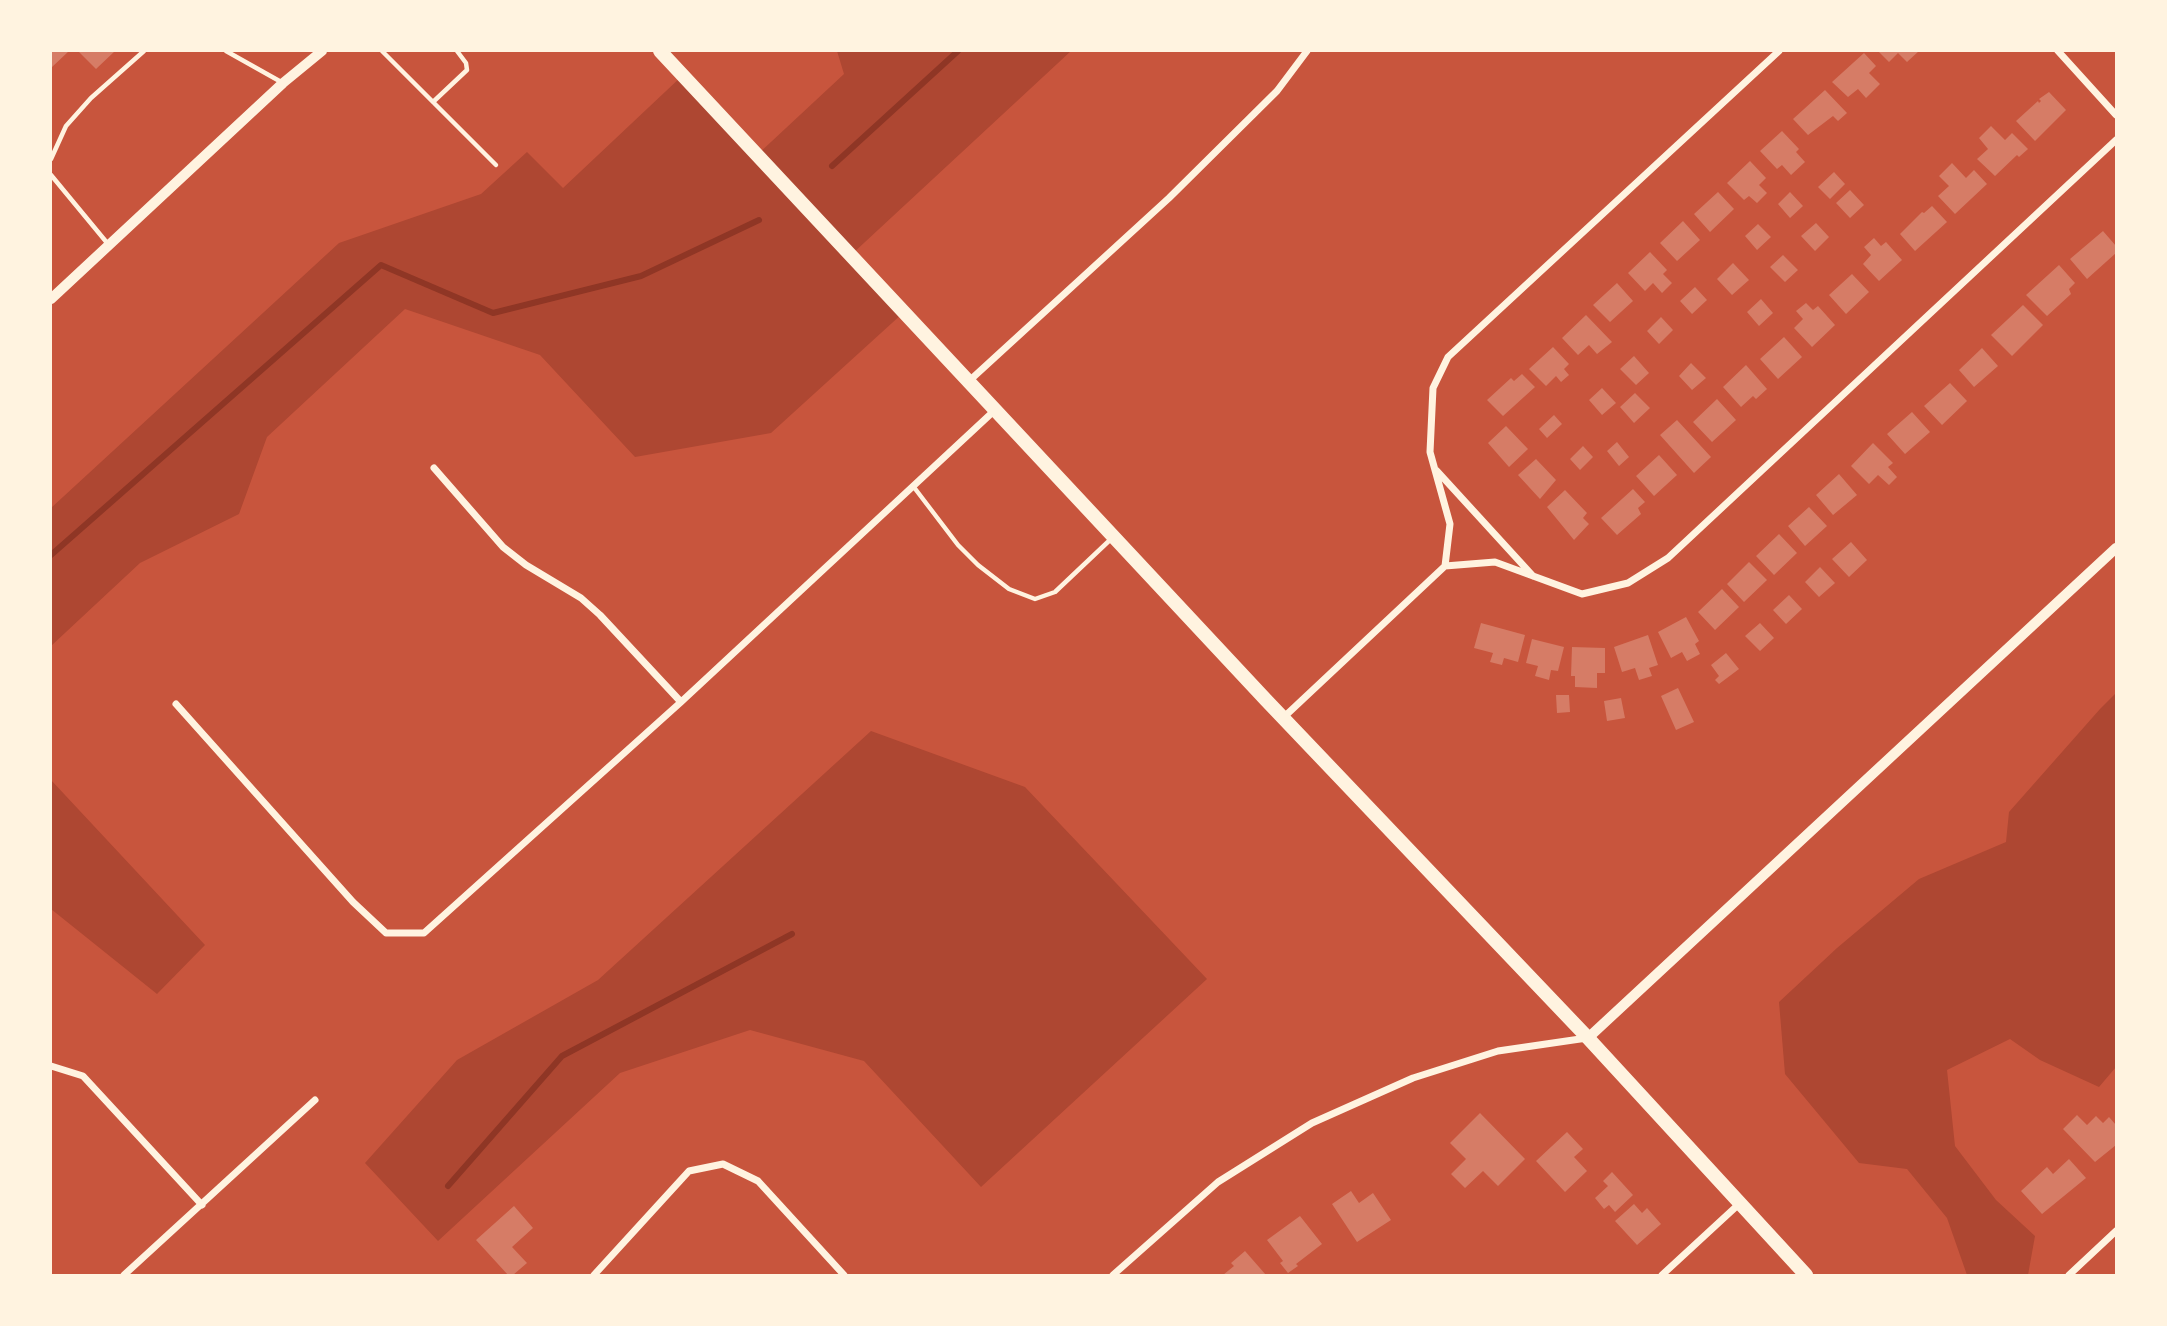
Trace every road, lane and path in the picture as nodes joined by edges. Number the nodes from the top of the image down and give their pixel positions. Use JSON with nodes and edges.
{"nodes":[{"id":1,"x":144,"y":51,"type":"edge"},
{"id":2,"x":226,"y":51,"type":"edge"},
{"id":3,"x":322,"y":51,"type":"edge"},
{"id":4,"x":382,"y":51,"type":"edge"},
{"id":5,"x":457,"y":51,"type":"edge"},
{"id":6,"x":660,"y":51,"type":"edge"},
{"id":7,"x":1307,"y":51,"type":"edge"},
{"id":8,"x":1779,"y":51,"type":"edge"},
{"id":9,"x":2058,"y":51,"type":"edge"},
{"id":10,"x":283,"y":83,"type":"junction"},
{"id":11,"x":433,"y":102,"type":"junction"},
{"id":12,"x":2116,"y":115,"type":"edge"},
{"id":13,"x":2116,"y":140,"type":"edge"},
{"id":14,"x":51,"y":159,"type":"edge"},
{"id":15,"x":496,"y":165,"type":"dead end"},
{"id":16,"x":51,"y":175,"type":"edge"},
{"id":17,"x":109,"y":245,"type":"junction"},
{"id":18,"x":51,"y":299,"type":"edge"},
{"id":19,"x":968,"y":382,"type":"junction"},
{"id":20,"x":995,"y":411,"type":"junction"},
{"id":21,"x":435,"y":468,"type":"dead end"},
{"id":22,"x":1434,"y":468,"type":"junction"},
{"id":23,"x":913,"y":486,"type":"junction"},
{"id":24,"x":1114,"y":536,"type":"junction"},
{"id":25,"x":2116,"y":548,"type":"edge"},
{"id":26,"x":1445,"y":566,"type":"junction"},
{"id":27,"x":1534,"y":577,"type":"junction"},
{"id":28,"x":681,"y":702,"type":"junction"},
{"id":29,"x":176,"y":704,"type":"dead end"},
{"id":30,"x":1284,"y":717,"type":"junction"},
{"id":31,"x":1588,"y":1038,"type":"junction"},
{"id":32,"x":51,"y":1066,"type":"edge"},
{"id":33,"x":315,"y":1100,"type":"dead end"},
{"id":34,"x":1739,"y":1204,"type":"junction"},
{"id":35,"x":202,"y":1205,"type":"junction"},
{"id":36,"x":2116,"y":1231,"type":"edge"},
{"id":37,"x":124,"y":1275,"type":"edge"},
{"id":38,"x":594,"y":1275,"type":"edge"},
{"id":39,"x":844,"y":1275,"type":"edge"},
{"id":40,"x":1113,"y":1275,"type":"edge"},
{"id":41,"x":1662,"y":1275,"type":"edge"},
{"id":42,"x":1806,"y":1275,"type":"edge"},
{"id":43,"x":2069,"y":1275,"type":"edge"}],
"edges":[{"from":1,"to":14,"type":"lane"},
{"from":2,"to":10,"type":"lane"},
{"from":3,"to":10,"type":"street"},
{"from":4,"to":11,"type":"lane"},
{"from":5,"to":11,"type":"lane"},
{"from":6,"to":19,"type":"main road"},
{"from":7,"to":19,"type":"street"},
{"from":8,"to":22,"type":"street"},
{"from":9,"to":12,"type":"street"},
{"from":10,"to":17,"type":"street"},
{"from":11,"to":15,"type":"lane"},
{"from":13,"to":27,"type":"street"},
{"from":16,"to":17,"type":"lane"},
{"from":17,"to":18,"type":"street"},
{"from":19,"to":20,"type":"main road"},
{"from":20,"to":23,"type":"street"},
{"from":20,"to":24,"type":"main road"},
{"from":21,"to":28,"type":"street"},
{"from":22,"to":26,"type":"street"},
{"from":22,"to":27,"type":"street"},
{"from":23,"to":24,"type":"lane"},
{"from":23,"to":28,"type":"street"},
{"from":24,"to":30,"type":"main road"},
{"from":25,"to":31,"type":"street"},
{"from":26,"to":27,"type":"street"},
{"from":26,"to":30,"type":"street"},
{"from":28,"to":29,"type":"street"},
{"from":30,"to":31,"type":"main road"},
{"from":31,"to":34,"type":"main road"},
{"from":31,"to":40,"type":"street"},
{"from":32,"to":35,"type":"street"},
{"from":33,"to":35,"type":"street"},
{"from":34,"to":41,"type":"street"},
{"from":34,"to":42,"type":"main road"},
{"from":35,"to":37,"type":"street"},
{"from":36,"to":43,"type":"street"},
{"from":38,"to":39,"type":"street"}]}
